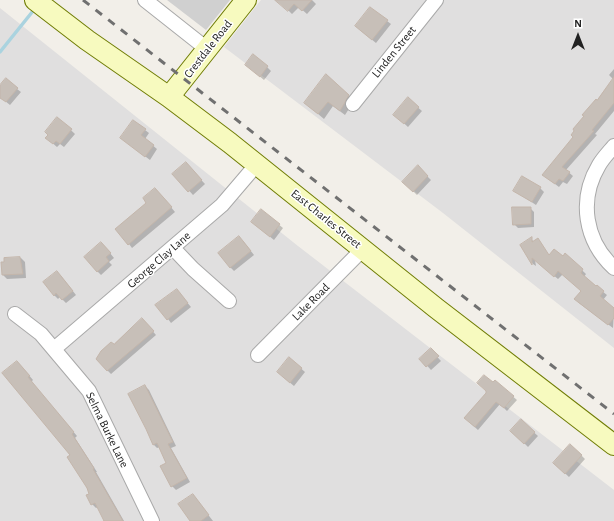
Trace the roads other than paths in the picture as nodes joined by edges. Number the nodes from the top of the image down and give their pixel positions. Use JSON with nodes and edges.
{"nodes":[{"id":1,"x":35,"y":0,"type":"edge"},
{"id":2,"x":145,"y":0,"type":"edge"},
{"id":3,"x":246,"y":0,"type":"edge"},
{"id":4,"x":436,"y":0,"type":"edge"},
{"id":5,"x":207,"y":49,"type":"junction"},
{"id":6,"x":169,"y":97,"type":"junction"},
{"id":7,"x":353,"y":104,"type":"dead end"},
{"id":8,"x":614,"y":146,"type":"edge"},
{"id":9,"x":257,"y":164,"type":"junction"},
{"id":10,"x":173,"y":248,"type":"junction"},
{"id":11,"x":363,"y":249,"type":"junction"},
{"id":12,"x":614,"y":268,"type":"edge"},
{"id":13,"x":229,"y":301,"type":"dead end"},
{"id":14,"x":16,"y":314,"type":"dead end"},
{"id":15,"x":54,"y":349,"type":"junction"},
{"id":16,"x":258,"y":355,"type":"dead end"},
{"id":17,"x":614,"y":445,"type":"edge"},
{"id":18,"x":152,"y":521,"type":"edge"}],
"edges":[{"from":1,"to":6,"type":"street","name":"East Charles Street"},
{"from":2,"to":5,"type":"street"},
{"from":3,"to":5,"type":"street","name":"Crestdale Road"},
{"from":4,"to":7,"type":"street","name":"Linden Street"},
{"from":5,"to":6,"type":"street","name":"Crestdale Road"},
{"from":6,"to":9,"type":"street","name":"East Charles Street"},
{"from":8,"to":12,"type":"street"},
{"from":9,"to":10,"type":"street","name":"George Clay Lane"},
{"from":9,"to":11,"type":"street","name":"East Charles Street"},
{"from":10,"to":13,"type":"street"},
{"from":10,"to":15,"type":"street","name":"George Clay Lane"},
{"from":11,"to":16,"type":"street","name":"Lake Road"},
{"from":11,"to":17,"type":"street","name":"East Charles Street"},
{"from":14,"to":15,"type":"street","name":"Selma Burke Lane"},
{"from":15,"to":18,"type":"street","name":"Selma Burke Lane"}]}
